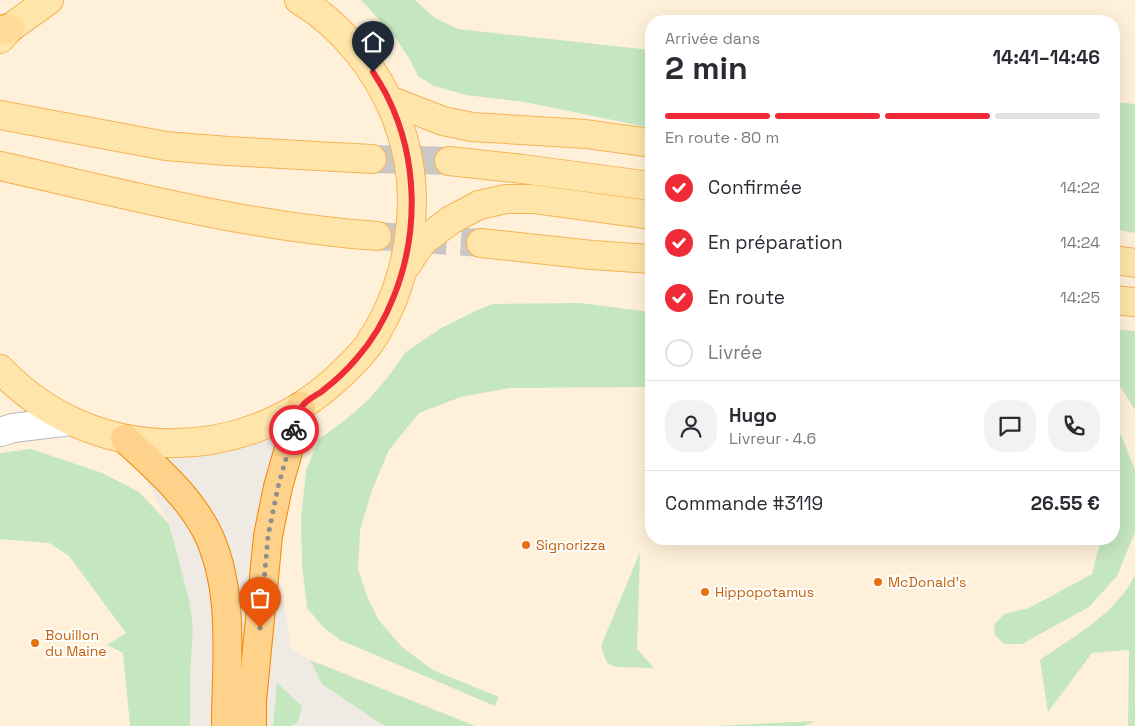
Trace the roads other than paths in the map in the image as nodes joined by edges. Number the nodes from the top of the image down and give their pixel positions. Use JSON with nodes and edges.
{"nodes":[{"id":1,"x":49,"y":0,"type":"edge"},
{"id":2,"x":298,"y":0,"type":"edge"},
{"id":3,"x":3,"y":32,"type":"edge"},
{"id":4,"x":389,"y":100,"type":"junction"},
{"id":5,"x":0,"y":115,"type":"edge"},
{"id":6,"x":645,"y":142,"type":"edge"},
{"id":7,"x":372,"y":159,"type":"tunnel mouth"},
{"id":8,"x":449,"y":162,"type":"tunnel mouth"},
{"id":9,"x":0,"y":166,"type":"edge"},
{"id":10,"x":645,"y":185,"type":"edge"},
{"id":11,"x":645,"y":214,"type":"edge"},
{"id":12,"x":376,"y":236,"type":"tunnel mouth"},
{"id":13,"x":481,"y":243,"type":"tunnel mouth"},
{"id":14,"x":645,"y":259,"type":"edge"},
{"id":15,"x":1120,"y":261,"type":"edge"},
{"id":16,"x":1135,"y":263,"type":"edge"},
{"id":17,"x":401,"y":279,"type":"junction"},
{"id":18,"x":1120,"y":301,"type":"edge"},
{"id":19,"x":1135,"y":302,"type":"edge"},
{"id":20,"x":0,"y":369,"type":"edge"},
{"id":21,"x":302,"y":406,"type":"junction"},
{"id":22,"x":71,"y":421,"type":"junction"},
{"id":23,"x":0,"y":432,"type":"edge"},
{"id":24,"x":125,"y":439,"type":"junction"},
{"id":25,"x":226,"y":726,"type":"edge"},
{"id":26,"x":252,"y":726,"type":"edge"}],
"edges":[{"from":1,"to":3,"type":"main road"},
{"from":2,"to":4,"type":"main road"},
{"from":4,"to":6,"type":"main road"},
{"from":4,"to":17,"type":"main road"},
{"from":5,"to":7,"type":"main road"},
{"from":8,"to":10,"type":"main road"},
{"from":9,"to":12,"type":"main road"},
{"from":11,"to":17,"type":"main road"},
{"from":13,"to":14,"type":"main road"},
{"from":15,"to":16,"type":"main road"},
{"from":17,"to":21,"type":"main road"},
{"from":18,"to":19,"type":"main road"},
{"from":20,"to":22,"type":"main road"},
{"from":21,"to":24,"type":"main road"},
{"from":21,"to":26,"type":"highway"},
{"from":22,"to":23,"type":"street"},
{"from":22,"to":24,"type":"main road"},
{"from":24,"to":25,"type":"highway"}]}
